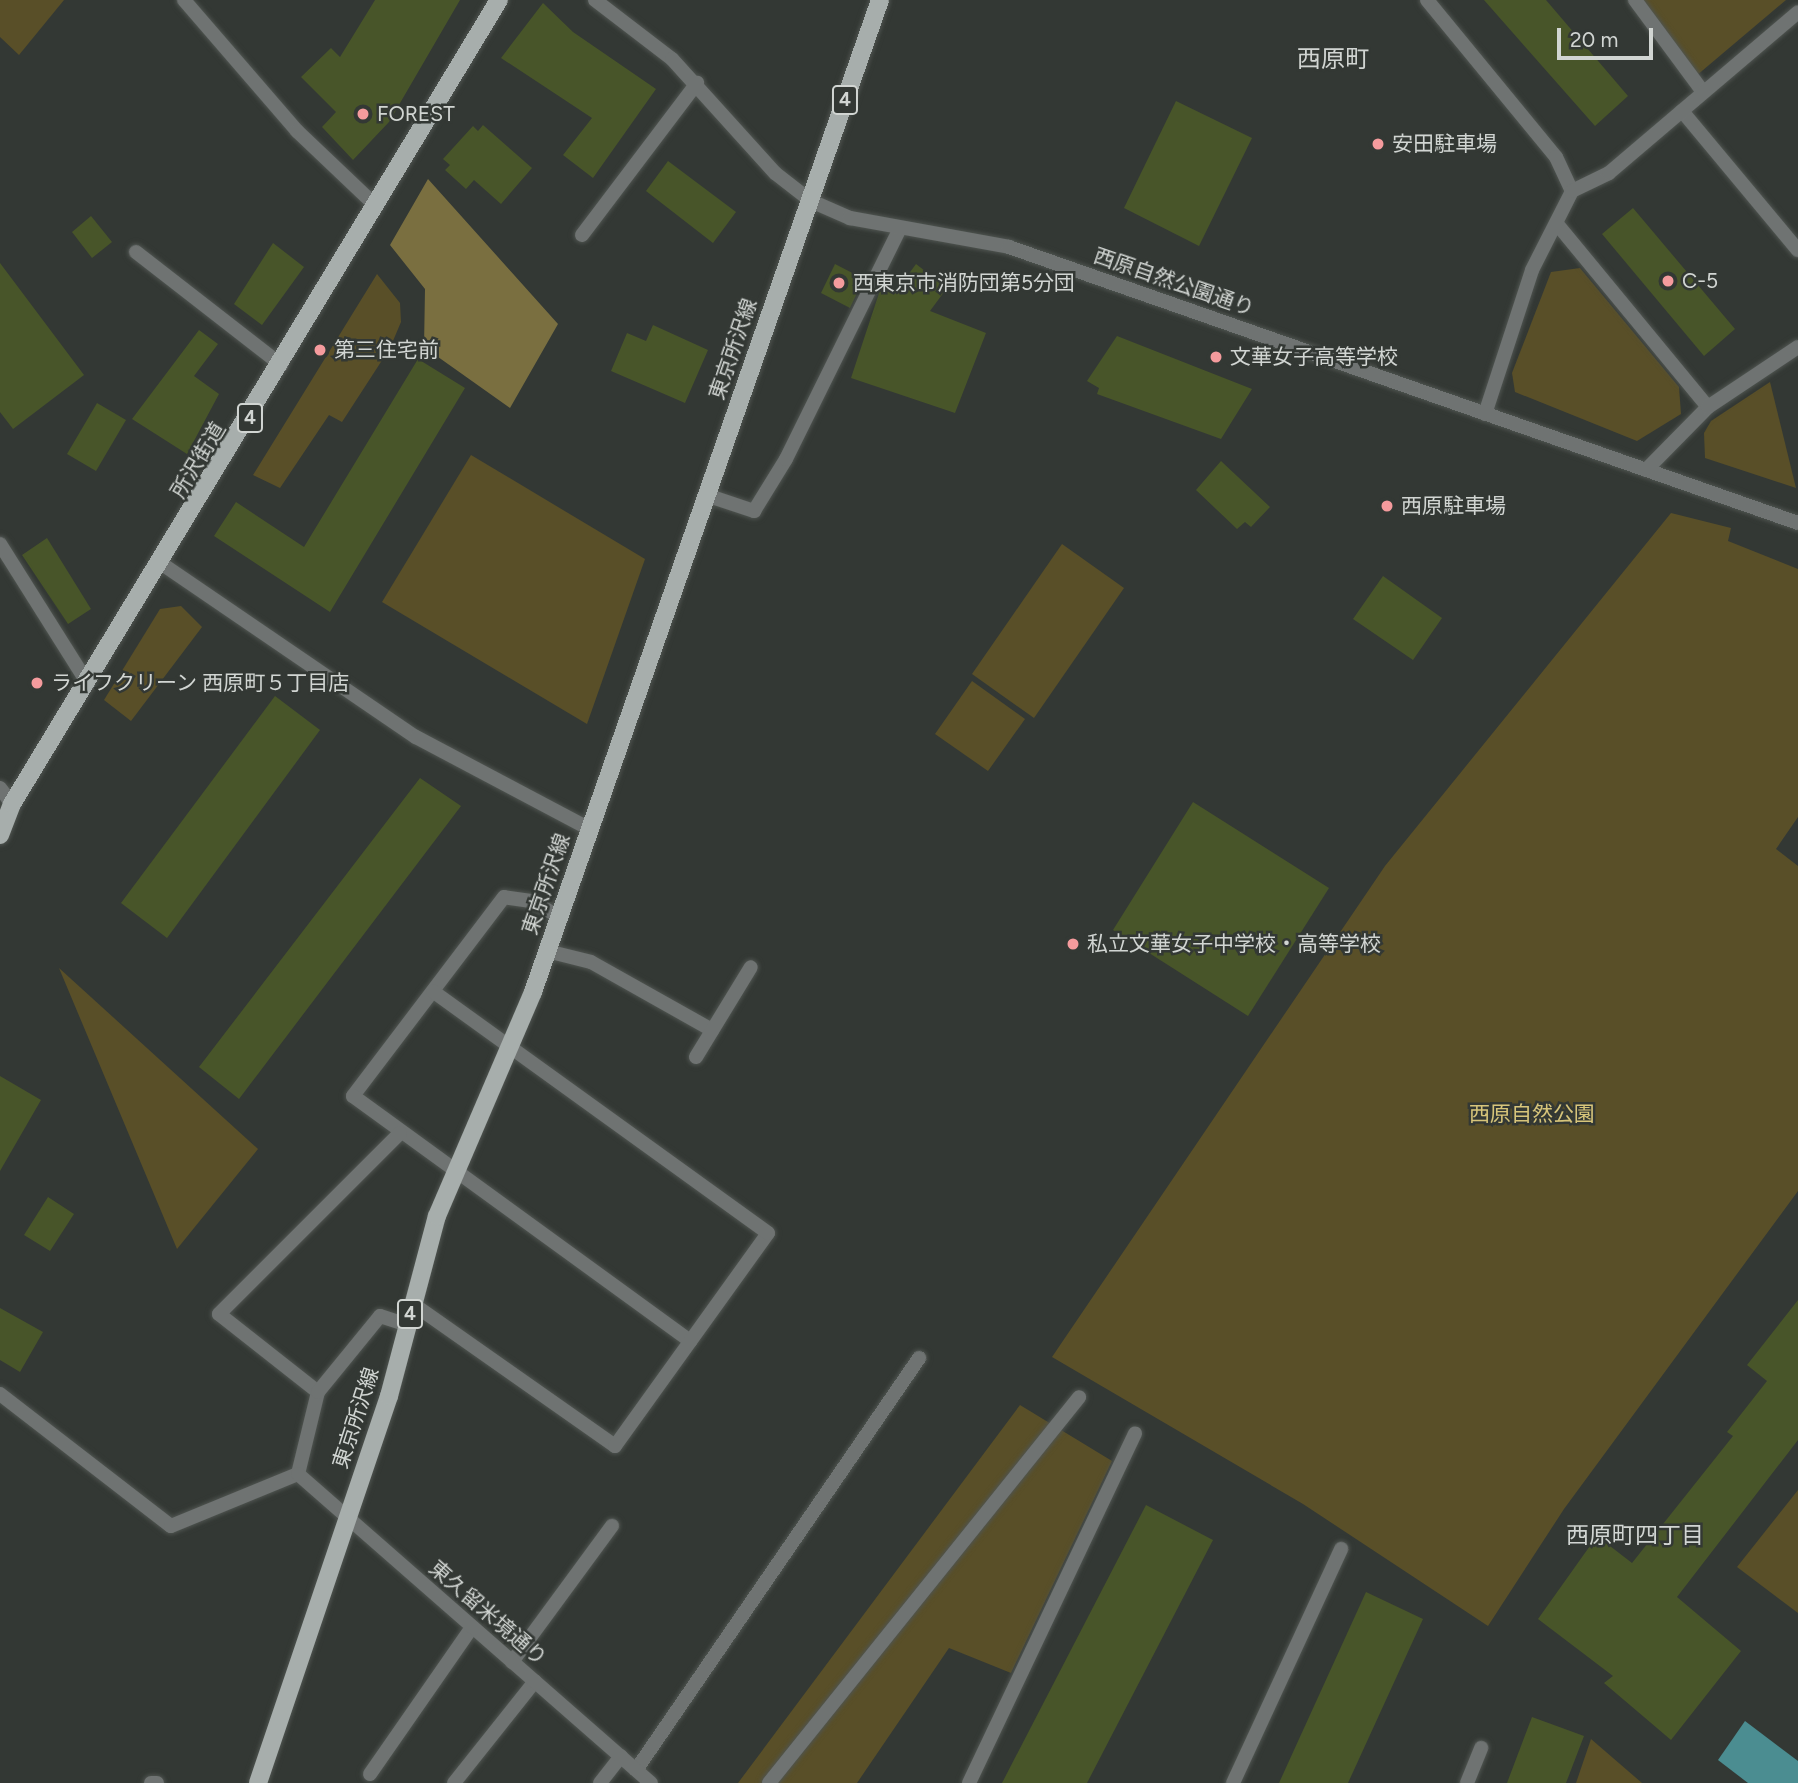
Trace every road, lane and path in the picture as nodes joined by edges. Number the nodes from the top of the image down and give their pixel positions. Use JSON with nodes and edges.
{"nodes":[{"id":1,"x":184,"y":0,"type":"edge"},
{"id":2,"x":499,"y":0,"type":"edge"},
{"id":3,"x":595,"y":0,"type":"edge"},
{"id":4,"x":880,"y":0,"type":"edge"},
{"id":5,"x":1427,"y":0,"type":"edge"},
{"id":6,"x":1635,"y":0,"type":"edge"},
{"id":7,"x":1798,"y":12,"type":"edge"},
{"id":8,"x":697,"y":83,"type":"junction"},
{"id":9,"x":1703,"y":92,"type":"junction"},
{"id":10,"x":1682,"y":111,"type":"junction"},
{"id":11,"x":1572,"y":191,"type":"junction"},
{"id":12,"x":811,"y":201,"type":"junction"},
{"id":13,"x":376,"y":206,"type":"junction"},
{"id":14,"x":1557,"y":224,"type":"junction"},
{"id":15,"x":898,"y":232,"type":"junction"},
{"id":16,"x":582,"y":235,"type":"dead end"},
{"id":17,"x":1798,"y":250,"type":"edge"},
{"id":18,"x":136,"y":252,"type":"dead end"},
{"id":19,"x":1798,"y":347,"type":"edge"},
{"id":20,"x":281,"y":365,"type":"junction"},
{"id":21,"x":1708,"y":407,"type":"junction"},
{"id":22,"x":1485,"y":414,"type":"junction"},
{"id":23,"x":1646,"y":470,"type":"junction"},
{"id":24,"x":706,"y":495,"type":"junction"},
{"id":25,"x":1798,"y":523,"type":"edge"},
{"id":26,"x":0,"y":544,"type":"edge"},
{"id":27,"x":162,"y":564,"type":"junction"},
{"id":28,"x":88,"y":684,"type":"junction"},
{"id":29,"x":0,"y":788,"type":"edge"},
{"id":30,"x":12,"y":804,"type":"junction"},
{"id":31,"x":590,"y":829,"type":"junction"},
{"id":32,"x":0,"y":835,"type":"edge"},
{"id":33,"x":558,"y":916,"type":"junction"},
{"id":34,"x":547,"y":951,"type":"junction"},
{"id":35,"x":751,"y":967,"type":"dead end"},
{"id":36,"x":433,"y":991,"type":"junction"},
{"id":37,"x":712,"y":1030,"type":"junction"},
{"id":38,"x":510,"y":1047,"type":"junction"},
{"id":39,"x":696,"y":1057,"type":"dead end"},
{"id":40,"x":400,"y":1133,"type":"junction"},
{"id":41,"x":454,"y":1171,"type":"junction"},
{"id":42,"x":412,"y":1304,"type":"junction"},
{"id":43,"x":407,"y":1325,"type":"junction"},
{"id":44,"x":690,"y":1341,"type":"junction"},
{"id":45,"x":919,"y":1358,"type":"dead end"},
{"id":46,"x":318,"y":1392,"type":"junction"},
{"id":47,"x":0,"y":1396,"type":"edge"},
{"id":48,"x":1079,"y":1397,"type":"dead end"},
{"id":49,"x":1135,"y":1433,"type":"dead end"},
{"id":50,"x":298,"y":1474,"type":"junction"},
{"id":51,"x":348,"y":1518,"type":"junction"},
{"id":52,"x":612,"y":1526,"type":"dead end"},
{"id":53,"x":1341,"y":1549,"type":"dead end"},
{"id":54,"x":472,"y":1627,"type":"junction"},
{"id":55,"x":512,"y":1662,"type":"junction"},
{"id":56,"x":535,"y":1681,"type":"junction"},
{"id":57,"x":1481,"y":1748,"type":"dead end"},
{"id":58,"x":621,"y":1756,"type":"junction"},
{"id":59,"x":636,"y":1770,"type":"junction"},
{"id":60,"x":370,"y":1774,"type":"dead end"},
{"id":61,"x":150,"y":1783,"type":"edge"},
{"id":62,"x":157,"y":1783,"type":"edge"},
{"id":63,"x":258,"y":1783,"type":"edge"},
{"id":64,"x":454,"y":1783,"type":"edge"},
{"id":65,"x":600,"y":1783,"type":"edge"},
{"id":66,"x":651,"y":1783,"type":"edge"},
{"id":67,"x":769,"y":1783,"type":"edge"},
{"id":68,"x":969,"y":1783,"type":"edge"},
{"id":69,"x":1233,"y":1783,"type":"edge"},
{"id":70,"x":1466,"y":1783,"type":"edge"}],
"edges":[{"from":1,"to":13,"type":"street"},
{"from":2,"to":13,"type":"main road","name":"所沢街道","number":"4"},
{"from":3,"to":8,"type":"street","name":"西原自然公園通り"},
{"from":4,"to":12,"type":"main road","name":"東京所沢線","number":"4"},
{"from":5,"to":11,"type":"street"},
{"from":6,"to":9,"type":"street"},
{"from":7,"to":9,"type":"street"},
{"from":8,"to":12,"type":"street","name":"西原自然公園通り"},
{"from":8,"to":16,"type":"street"},
{"from":9,"to":10,"type":"street"},
{"from":10,"to":11,"type":"street"},
{"from":10,"to":17,"type":"street"},
{"from":11,"to":14,"type":"street"},
{"from":12,"to":15,"type":"street","name":"西原自然公園通り"},
{"from":12,"to":24,"type":"main road","name":"東京所沢線","number":"4"},
{"from":13,"to":20,"type":"main road","name":"所沢街道","number":"4"},
{"from":14,"to":21,"type":"street"},
{"from":14,"to":22,"type":"street"},
{"from":15,"to":22,"type":"street","name":"西原自然公園通り"},
{"from":15,"to":24,"type":"street"},
{"from":18,"to":20,"type":"street"},
{"from":19,"to":21,"type":"street"},
{"from":20,"to":27,"type":"main road","name":"所沢街道","number":"4"},
{"from":21,"to":23,"type":"street"},
{"from":22,"to":23,"type":"street","name":"西原自然公園通り"},
{"from":23,"to":25,"type":"street","name":"西原自然公園通り"},
{"from":24,"to":31,"type":"main road","name":"東京所沢線","number":"4"},
{"from":26,"to":28,"type":"street"},
{"from":27,"to":28,"type":"main road","name":"所沢街道","number":"4"},
{"from":27,"to":31,"type":"street"},
{"from":28,"to":30,"type":"main road","name":"所沢街道","number":"4"},
{"from":29,"to":30,"type":"street"},
{"from":30,"to":32,"type":"main road","name":"所沢街道","number":"4"},
{"from":31,"to":33,"type":"main road","name":"東京所沢線","number":"4"},
{"from":33,"to":34,"type":"main road","name":"東京所沢線","number":"4"},
{"from":33,"to":36,"type":"street"},
{"from":34,"to":37,"type":"street"},
{"from":34,"to":38,"type":"main road","name":"東京所沢線","number":"4"},
{"from":35,"to":37,"type":"street"},
{"from":36,"to":38,"type":"street"},
{"from":36,"to":40,"type":"street"},
{"from":37,"to":39,"type":"street"},
{"from":38,"to":41,"type":"main road","name":"東京所沢線","number":"4"},
{"from":38,"to":44,"type":"street"},
{"from":40,"to":41,"type":"street"},
{"from":40,"to":46,"type":"street"},
{"from":41,"to":42,"type":"main road","name":"東京所沢線","number":"4"},
{"from":41,"to":44,"type":"street"},
{"from":42,"to":43,"type":"main road","name":"東京所沢線","number":"4"},
{"from":42,"to":44,"type":"street"},
{"from":43,"to":46,"type":"street"},
{"from":43,"to":51,"type":"main road","name":"東京所沢線","number":"4"},
{"from":45,"to":59,"type":"street"},
{"from":46,"to":50,"type":"street"},
{"from":47,"to":50,"type":"street"},
{"from":48,"to":67,"type":"street"},
{"from":49,"to":68,"type":"street"},
{"from":50,"to":51,"type":"street","name":"東久留米境通り"},
{"from":51,"to":54,"type":"street","name":"東久留米境通り"},
{"from":51,"to":63,"type":"main road","name":"東京所沢線","number":"4"},
{"from":52,"to":55,"type":"street"},
{"from":53,"to":69,"type":"street"},
{"from":54,"to":55,"type":"street","name":"東久留米境通り"},
{"from":54,"to":60,"type":"street"},
{"from":55,"to":56,"type":"street","name":"東久留米境通り"},
{"from":56,"to":58,"type":"street","name":"東久留米境通り"},
{"from":56,"to":64,"type":"street"},
{"from":57,"to":70,"type":"street"},
{"from":58,"to":59,"type":"street","name":"東久留米境通り"},
{"from":58,"to":65,"type":"street"},
{"from":59,"to":66,"type":"street","name":"東久留米境通り"},
{"from":61,"to":62,"type":"street"}]}
